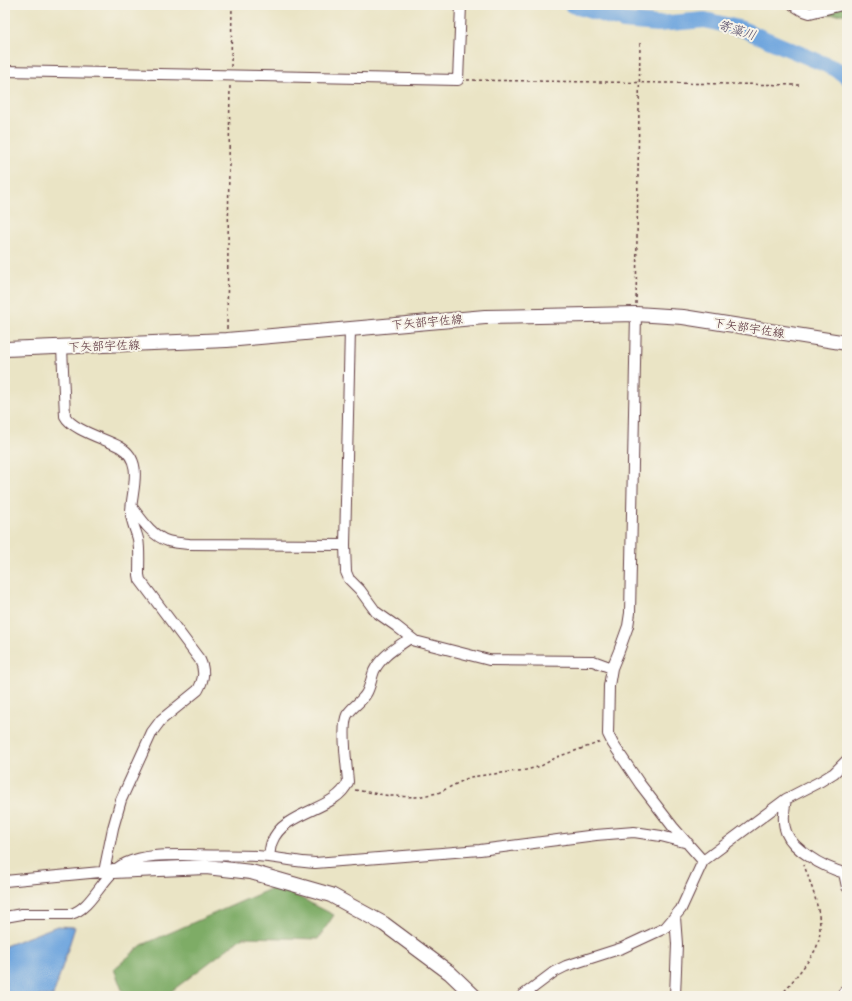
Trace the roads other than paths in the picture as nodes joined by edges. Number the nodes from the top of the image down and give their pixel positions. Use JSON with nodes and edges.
{"nodes":[{"id":1,"x":461,"y":5,"type":"edge"},
{"id":2,"x":794,"y":5,"type":"edge"},
{"id":3,"x":842,"y":5,"type":"edge"},
{"id":4,"x":5,"y":71,"type":"edge"},
{"id":5,"x":636,"y":314,"type":"junction"},
{"id":6,"x":350,"y":328,"type":"junction"},
{"id":7,"x":847,"y":343,"type":"edge"},
{"id":8,"x":62,"y":347,"type":"junction"},
{"id":9,"x":5,"y":349,"type":"edge"},
{"id":10,"x":132,"y":506,"type":"junction"},
{"id":11,"x":345,"y":545,"type":"junction"},
{"id":12,"x":410,"y":638,"type":"junction"},
{"id":13,"x":612,"y":668,"type":"junction"},
{"id":14,"x":847,"y":760,"type":"edge"},
{"id":15,"x":786,"y":799,"type":"junction"},
{"id":16,"x":688,"y":843,"type":"junction"},
{"id":17,"x":269,"y":857,"type":"junction"},
{"id":18,"x":703,"y":861,"type":"junction"},
{"id":19,"x":109,"y":871,"type":"junction"},
{"id":20,"x":846,"y":873,"type":"edge"},
{"id":21,"x":5,"y":881,"type":"edge"},
{"id":22,"x":847,"y":887,"type":"edge"},
{"id":23,"x":675,"y":917,"type":"junction"},
{"id":24,"x":5,"y":918,"type":"edge"},
{"id":25,"x":847,"y":988,"type":"edge"},
{"id":26,"x":474,"y":996,"type":"edge"},
{"id":27,"x":522,"y":996,"type":"edge"},
{"id":28,"x":675,"y":996,"type":"edge"},
{"id":29,"x":841,"y":996,"type":"edge"}],
"edges":[{"from":1,"to":4,"type":"street"},
{"from":2,"to":3,"type":"street"},
{"from":5,"to":6,"type":"main road","name":"下矢部宇佐線"},
{"from":5,"to":7,"type":"main road","name":"下矢部宇佐線"},
{"from":5,"to":13,"type":"street"},
{"from":6,"to":8,"type":"main road","name":"下矢部宇佐線"},
{"from":6,"to":11,"type":"street"},
{"from":8,"to":9,"type":"main road","name":"下矢部宇佐線"},
{"from":8,"to":10,"type":"street"},
{"from":10,"to":11,"type":"street"},
{"from":10,"to":19,"type":"street"},
{"from":11,"to":12,"type":"street"},
{"from":12,"to":13,"type":"street"},
{"from":12,"to":17,"type":"street"},
{"from":13,"to":16,"type":"street"},
{"from":14,"to":15,"type":"street"},
{"from":15,"to":18,"type":"street"},
{"from":15,"to":20,"type":"street"},
{"from":16,"to":17,"type":"street"},
{"from":16,"to":18,"type":"street"},
{"from":17,"to":19,"type":"street"},
{"from":18,"to":23,"type":"street"},
{"from":19,"to":21,"type":"street"},
{"from":19,"to":24,"type":"street"},
{"from":19,"to":26,"type":"main road"},
{"from":20,"to":22,"type":"street"},
{"from":23,"to":27,"type":"street"},
{"from":23,"to":28,"type":"street"},
{"from":25,"to":29,"type":"street"}]}
